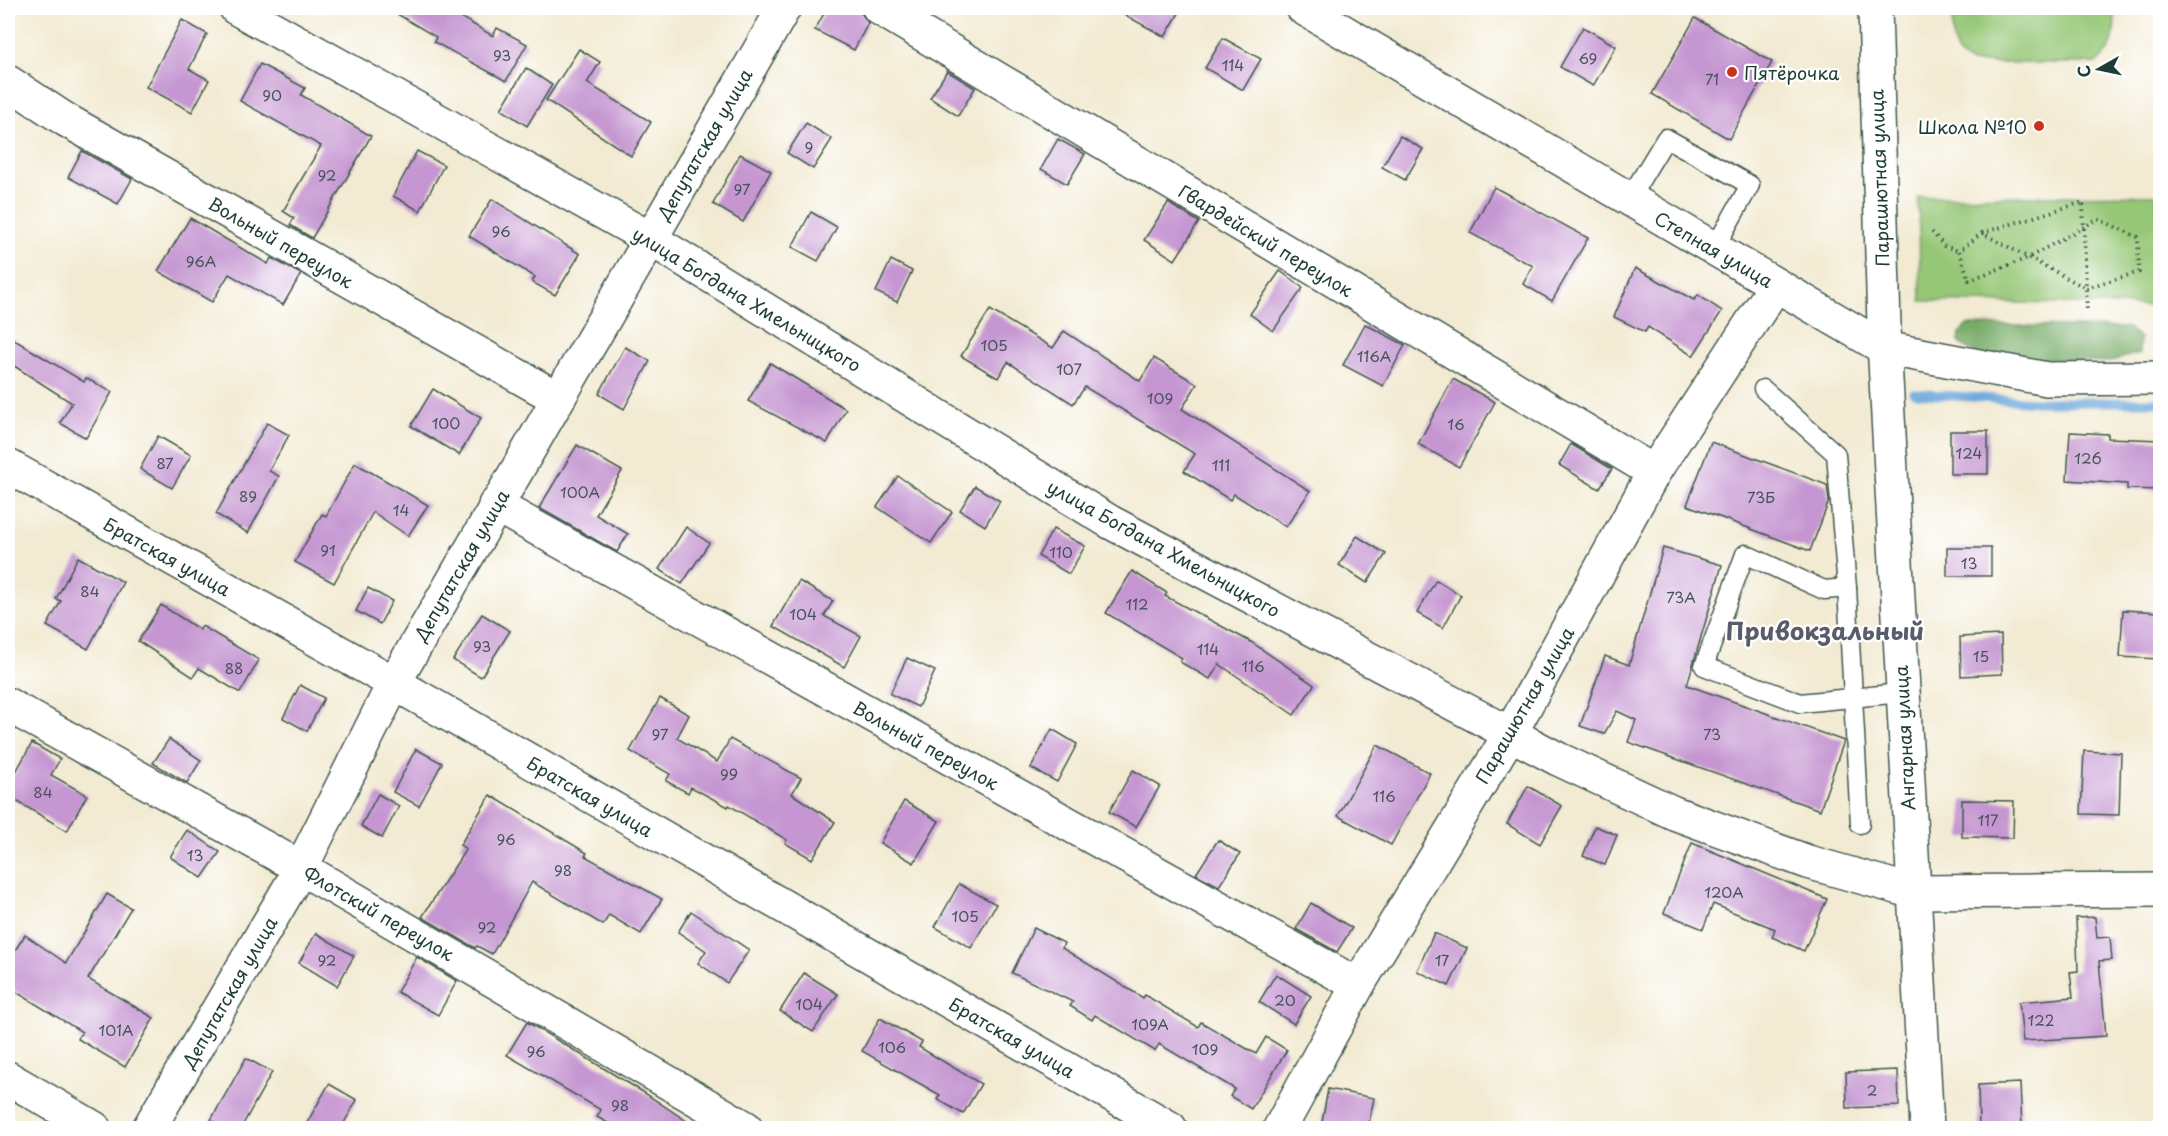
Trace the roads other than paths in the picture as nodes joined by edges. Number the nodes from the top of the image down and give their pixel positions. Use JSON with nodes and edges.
{"nodes":[{"id":1,"x":236,"y":8,"type":"edge"},
{"id":2,"x":784,"y":8,"type":"edge"},
{"id":3,"x":879,"y":8,"type":"edge"},
{"id":4,"x":1303,"y":8,"type":"edge"},
{"id":5,"x":1875,"y":8,"type":"edge"},
{"id":6,"x":8,"y":82,"type":"edge"},
{"id":7,"x":1629,"y":199,"type":"junction"},
{"id":8,"x":649,"y":238,"type":"junction"},
{"id":9,"x":1714,"y":249,"type":"junction"},
{"id":10,"x":1776,"y":285,"type":"junction"},
{"id":11,"x":1884,"y":348,"type":"junction"},
{"id":12,"x":2160,"y":378,"type":"edge"},
{"id":13,"x":1763,"y":389,"type":"dead end"},
{"id":14,"x":558,"y":398,"type":"junction"},
{"id":15,"x":8,"y":466,"type":"edge"},
{"id":16,"x":1654,"y":472,"type":"junction"},
{"id":17,"x":495,"y":505,"type":"junction"},
{"id":18,"x":1847,"y":588,"type":"junction"},
{"id":19,"x":394,"y":683,"type":"junction"},
{"id":20,"x":1901,"y":693,"type":"junction"},
{"id":21,"x":1852,"y":698,"type":"junction"},
{"id":22,"x":8,"y":705,"type":"edge"},
{"id":23,"x":1510,"y":734,"type":"junction"},
{"id":24,"x":1860,"y":824,"type":"dead end"},
{"id":25,"x":301,"y":868,"type":"junction"},
{"id":26,"x":2160,"y":890,"type":"edge"},
{"id":27,"x":1914,"y":892,"type":"junction"},
{"id":28,"x":1358,"y":986,"type":"junction"},
{"id":29,"x":8,"y":1078,"type":"edge"},
{"id":30,"x":94,"y":1128,"type":"edge"},
{"id":31,"x":149,"y":1128,"type":"edge"},
{"id":32,"x":746,"y":1128,"type":"edge"},
{"id":33,"x":1170,"y":1128,"type":"edge"},
{"id":34,"x":1280,"y":1128,"type":"edge"},
{"id":35,"x":1927,"y":1128,"type":"edge"}],
"edges":[{"from":1,"to":8,"type":"street","name":"улица Богдана Хмельницкого"},
{"from":2,"to":8,"type":"street","name":"Депутатская улица"},
{"from":3,"to":16,"type":"street","name":"Гвардейский переулок"},
{"from":4,"to":7,"type":"street","name":"Степная улица"},
{"from":5,"to":11,"type":"street","name":"Парашютная улица"},
{"from":6,"to":14,"type":"street","name":"Вольный переулок"},
{"from":7,"to":9,"type":"street","name":"Степная улица"},
{"from":7,"to":9,"type":"lane"},
{"from":8,"to":14,"type":"street","name":"Депутатская улица"},
{"from":8,"to":23,"type":"street","name":"улица Богдана Хмельницкого"},
{"from":9,"to":10,"type":"street","name":"Степная улица"},
{"from":10,"to":11,"type":"street","name":"Степная улица"},
{"from":10,"to":16,"type":"street","name":"Парашютная улица"},
{"from":11,"to":12,"type":"street","name":"Степная улица"},
{"from":11,"to":20,"type":"street","name":"Ангарная улица"},
{"from":13,"to":18,"type":"lane"},
{"from":14,"to":17,"type":"street","name":"Депутатская улица"},
{"from":15,"to":19,"type":"street","name":"Братская улица"},
{"from":16,"to":23,"type":"street","name":"Парашютная улица"},
{"from":17,"to":19,"type":"street","name":"Депутатская улица"},
{"from":17,"to":28,"type":"street","name":"Вольный переулок"},
{"from":18,"to":21,"type":"lane"},
{"from":18,"to":21,"type":"lane"},
{"from":19,"to":25,"type":"street","name":"Депутатская улица"},
{"from":19,"to":33,"type":"street","name":"Братская улица"},
{"from":20,"to":21,"type":"lane"},
{"from":20,"to":27,"type":"street","name":"Ангарная улица"},
{"from":21,"to":24,"type":"lane"},
{"from":22,"to":25,"type":"street","name":"Флотский переулок"},
{"from":23,"to":27,"type":"street","name":"улица Богдана Хмельницкого"},
{"from":23,"to":28,"type":"street","name":"Парашютная улица"},
{"from":25,"to":31,"type":"street","name":"Депутатская улица"},
{"from":25,"to":32,"type":"street","name":"Флотский переулок"},
{"from":26,"to":27,"type":"street","name":"улица Богдана Хмельницкого"},
{"from":27,"to":35,"type":"street","name":"Ангарная улица"},
{"from":28,"to":34,"type":"street","name":"Парашютная улица"},
{"from":29,"to":30,"type":"street"}]}
